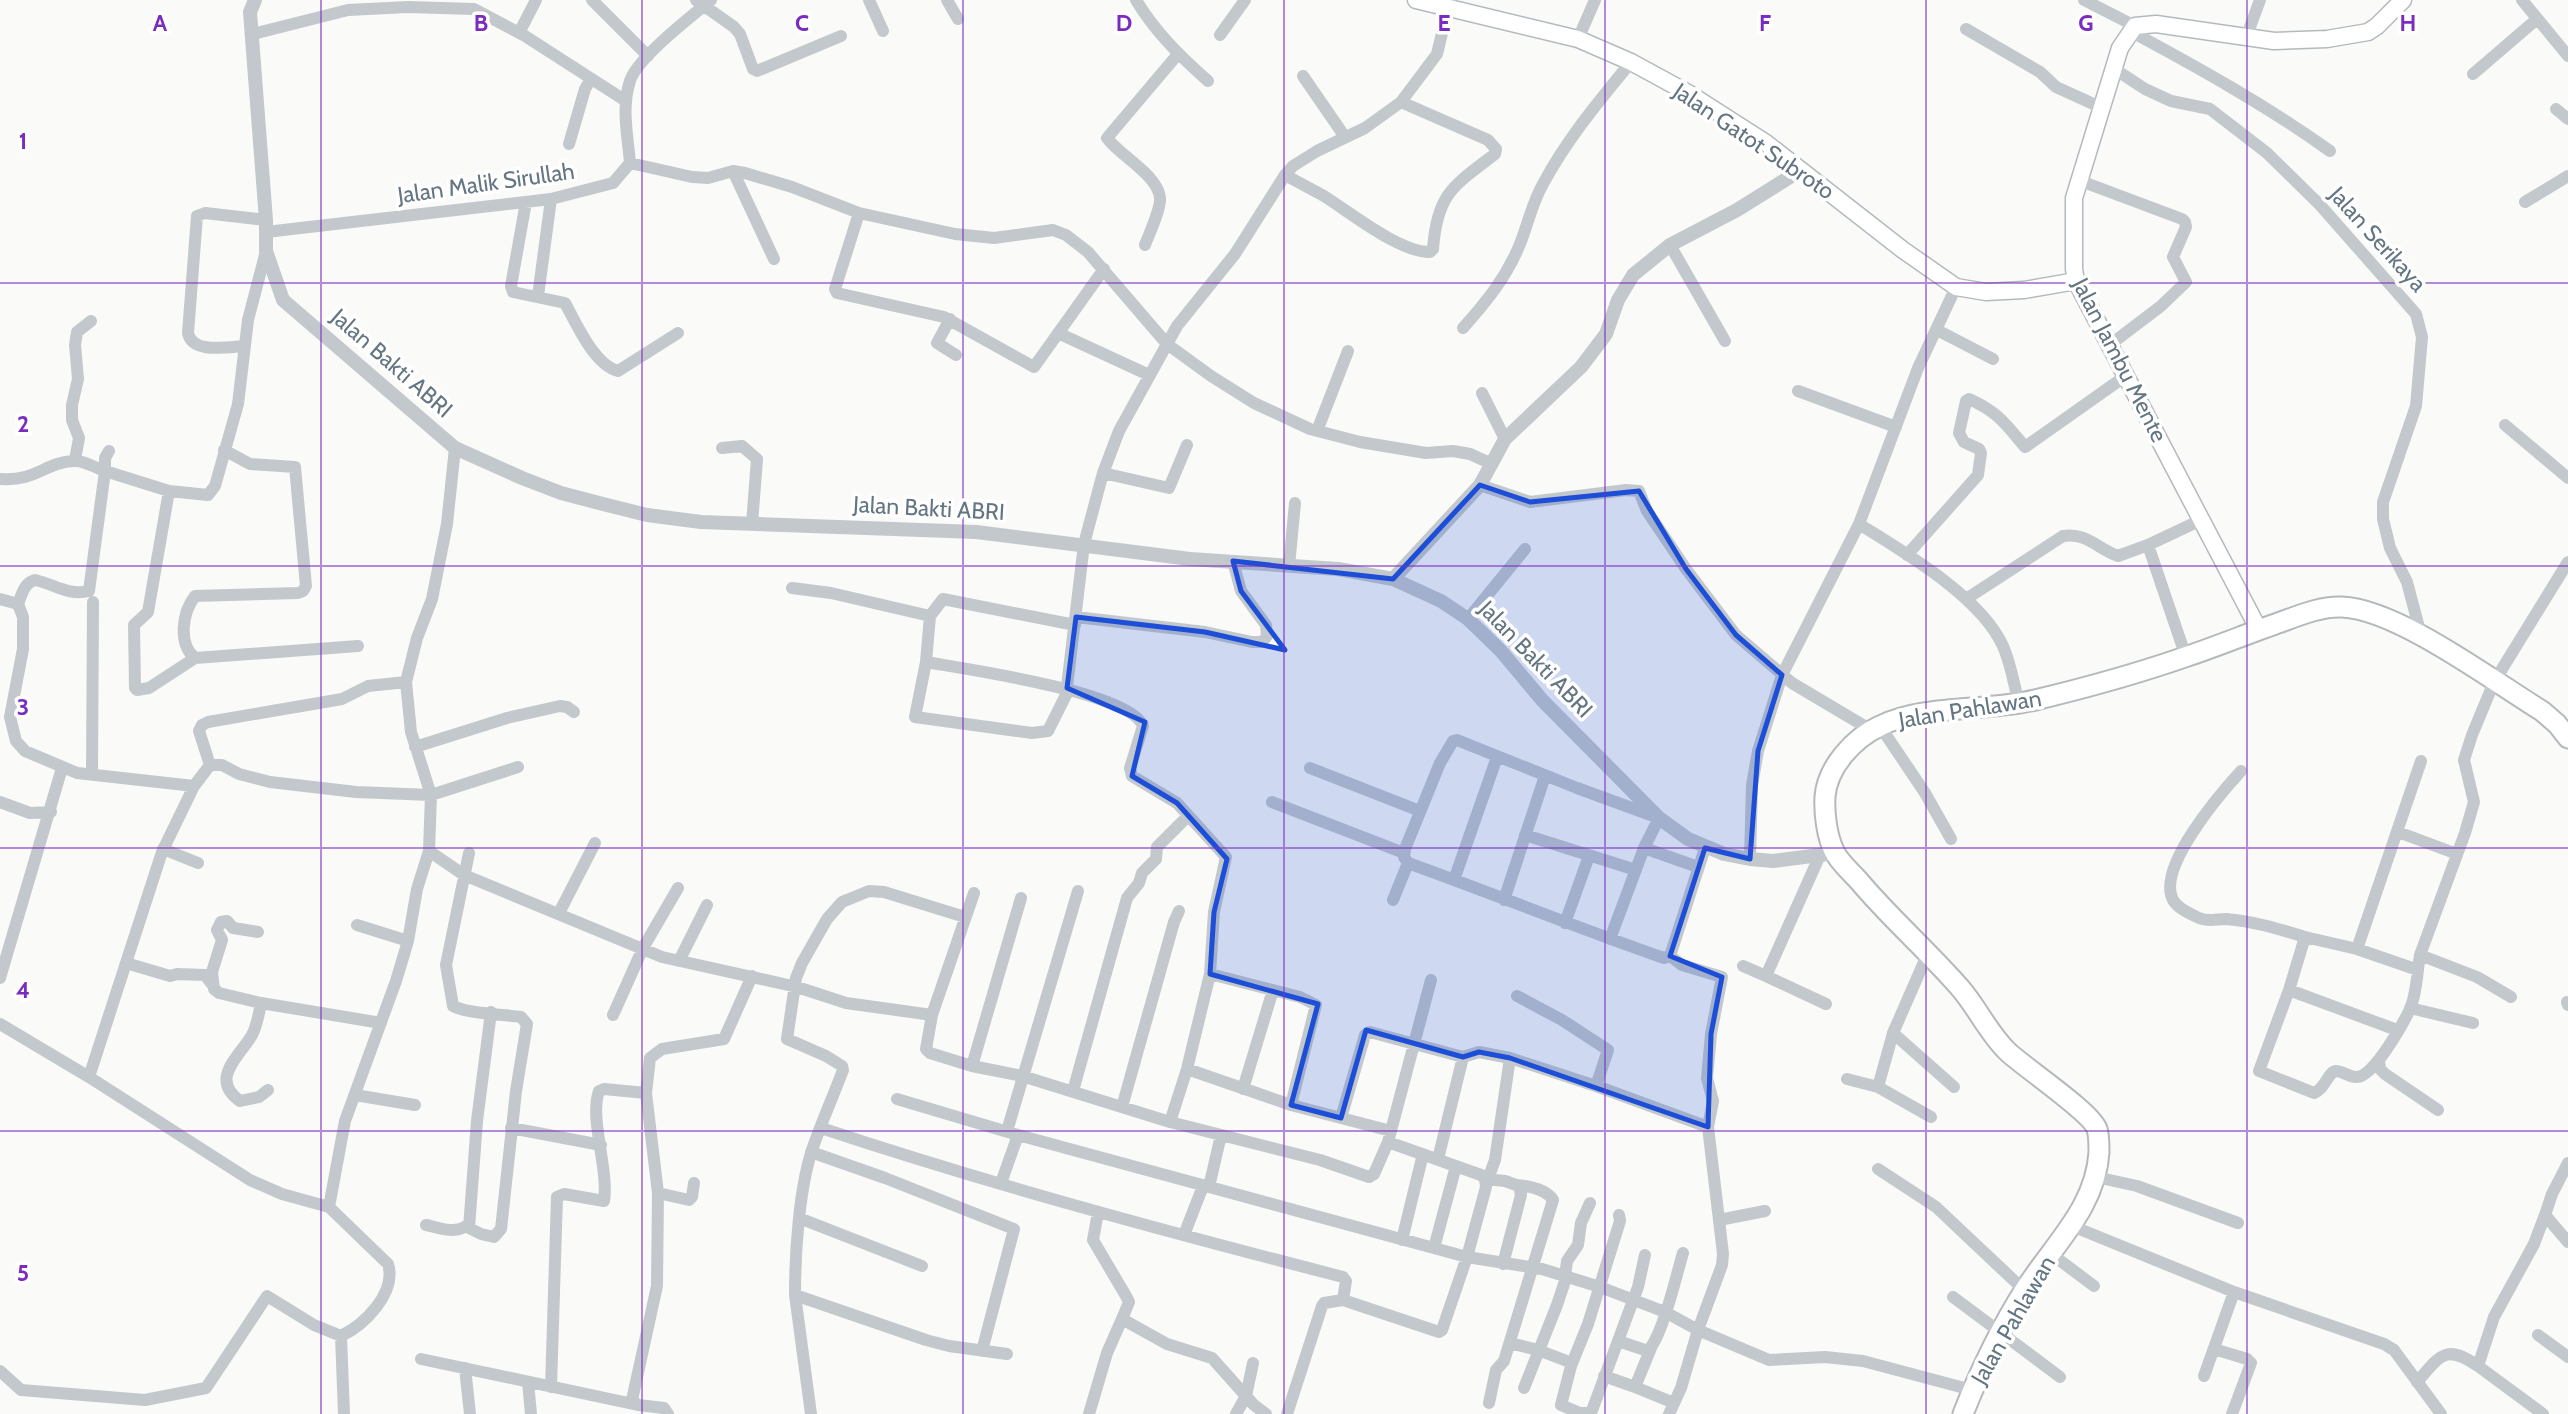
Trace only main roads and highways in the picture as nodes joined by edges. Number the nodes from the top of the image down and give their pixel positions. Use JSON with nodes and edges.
{"nodes":[{"id":1,"x":1416,"y":0,"type":"edge"},
{"id":2,"x":2403,"y":0,"type":"edge"},
{"id":3,"x":1449,"y":4,"type":"edge"},
{"id":4,"x":2076,"y":281,"type":"junction"},
{"id":5,"x":2259,"y":629,"type":"junction"},
{"id":6,"x":2568,"y":738,"type":"edge"},
{"id":7,"x":1963,"y":1414,"type":"edge"}],
"edges":[{"from":1,"to":3,"type":"main road","name":"Jalan Gatot Subroto"},
{"from":2,"to":4,"type":"main road","name":"Jalan Jambu Mente"},
{"from":3,"to":4,"type":"main road","name":"Jalan Gatot Subroto"},
{"from":4,"to":5,"type":"main road","name":"Jalan Jambu Mente"},
{"from":5,"to":6,"type":"highway","name":"Jalan Pahlawan"},
{"from":5,"to":7,"type":"highway","name":"Jalan Pahlawan"}]}
